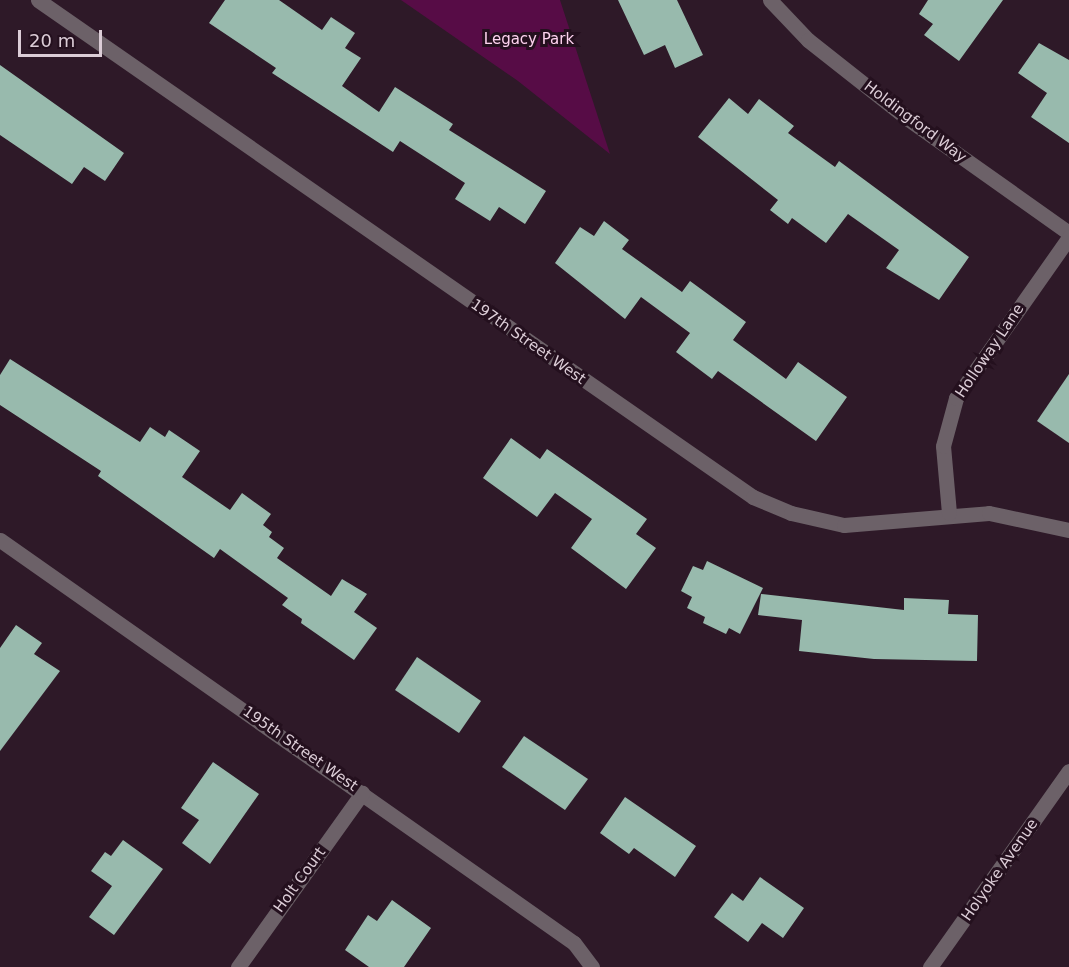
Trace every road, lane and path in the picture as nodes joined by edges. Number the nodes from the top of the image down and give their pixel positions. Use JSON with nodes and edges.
{"nodes":[{"id":1,"x":38,"y":0,"type":"edge"},
{"id":2,"x":770,"y":0,"type":"edge"},
{"id":3,"x":1069,"y":235,"type":"edge"},
{"id":4,"x":949,"y":513,"type":"junction"},
{"id":5,"x":1069,"y":530,"type":"edge"},
{"id":6,"x":0,"y":540,"type":"edge"},
{"id":7,"x":1069,"y":771,"type":"edge"},
{"id":8,"x":362,"y":793,"type":"junction"},
{"id":9,"x":238,"y":967,"type":"edge"},
{"id":10,"x":592,"y":967,"type":"edge"},
{"id":11,"x":930,"y":967,"type":"edge"}],
"edges":[{"from":1,"to":4,"type":"street","name":"197th Street West"},
{"from":2,"to":3,"type":"street","name":"Holdingford Way"},
{"from":3,"to":4,"type":"street","name":"Holloway Lane"},
{"from":4,"to":5,"type":"street","name":"197th Street West"},
{"from":6,"to":8,"type":"street","name":"195th Street West"},
{"from":7,"to":11,"type":"street","name":"Holyoke Avenue"},
{"from":8,"to":9,"type":"street","name":"Holt Court"},
{"from":8,"to":10,"type":"street","name":"195th Street West"}]}
